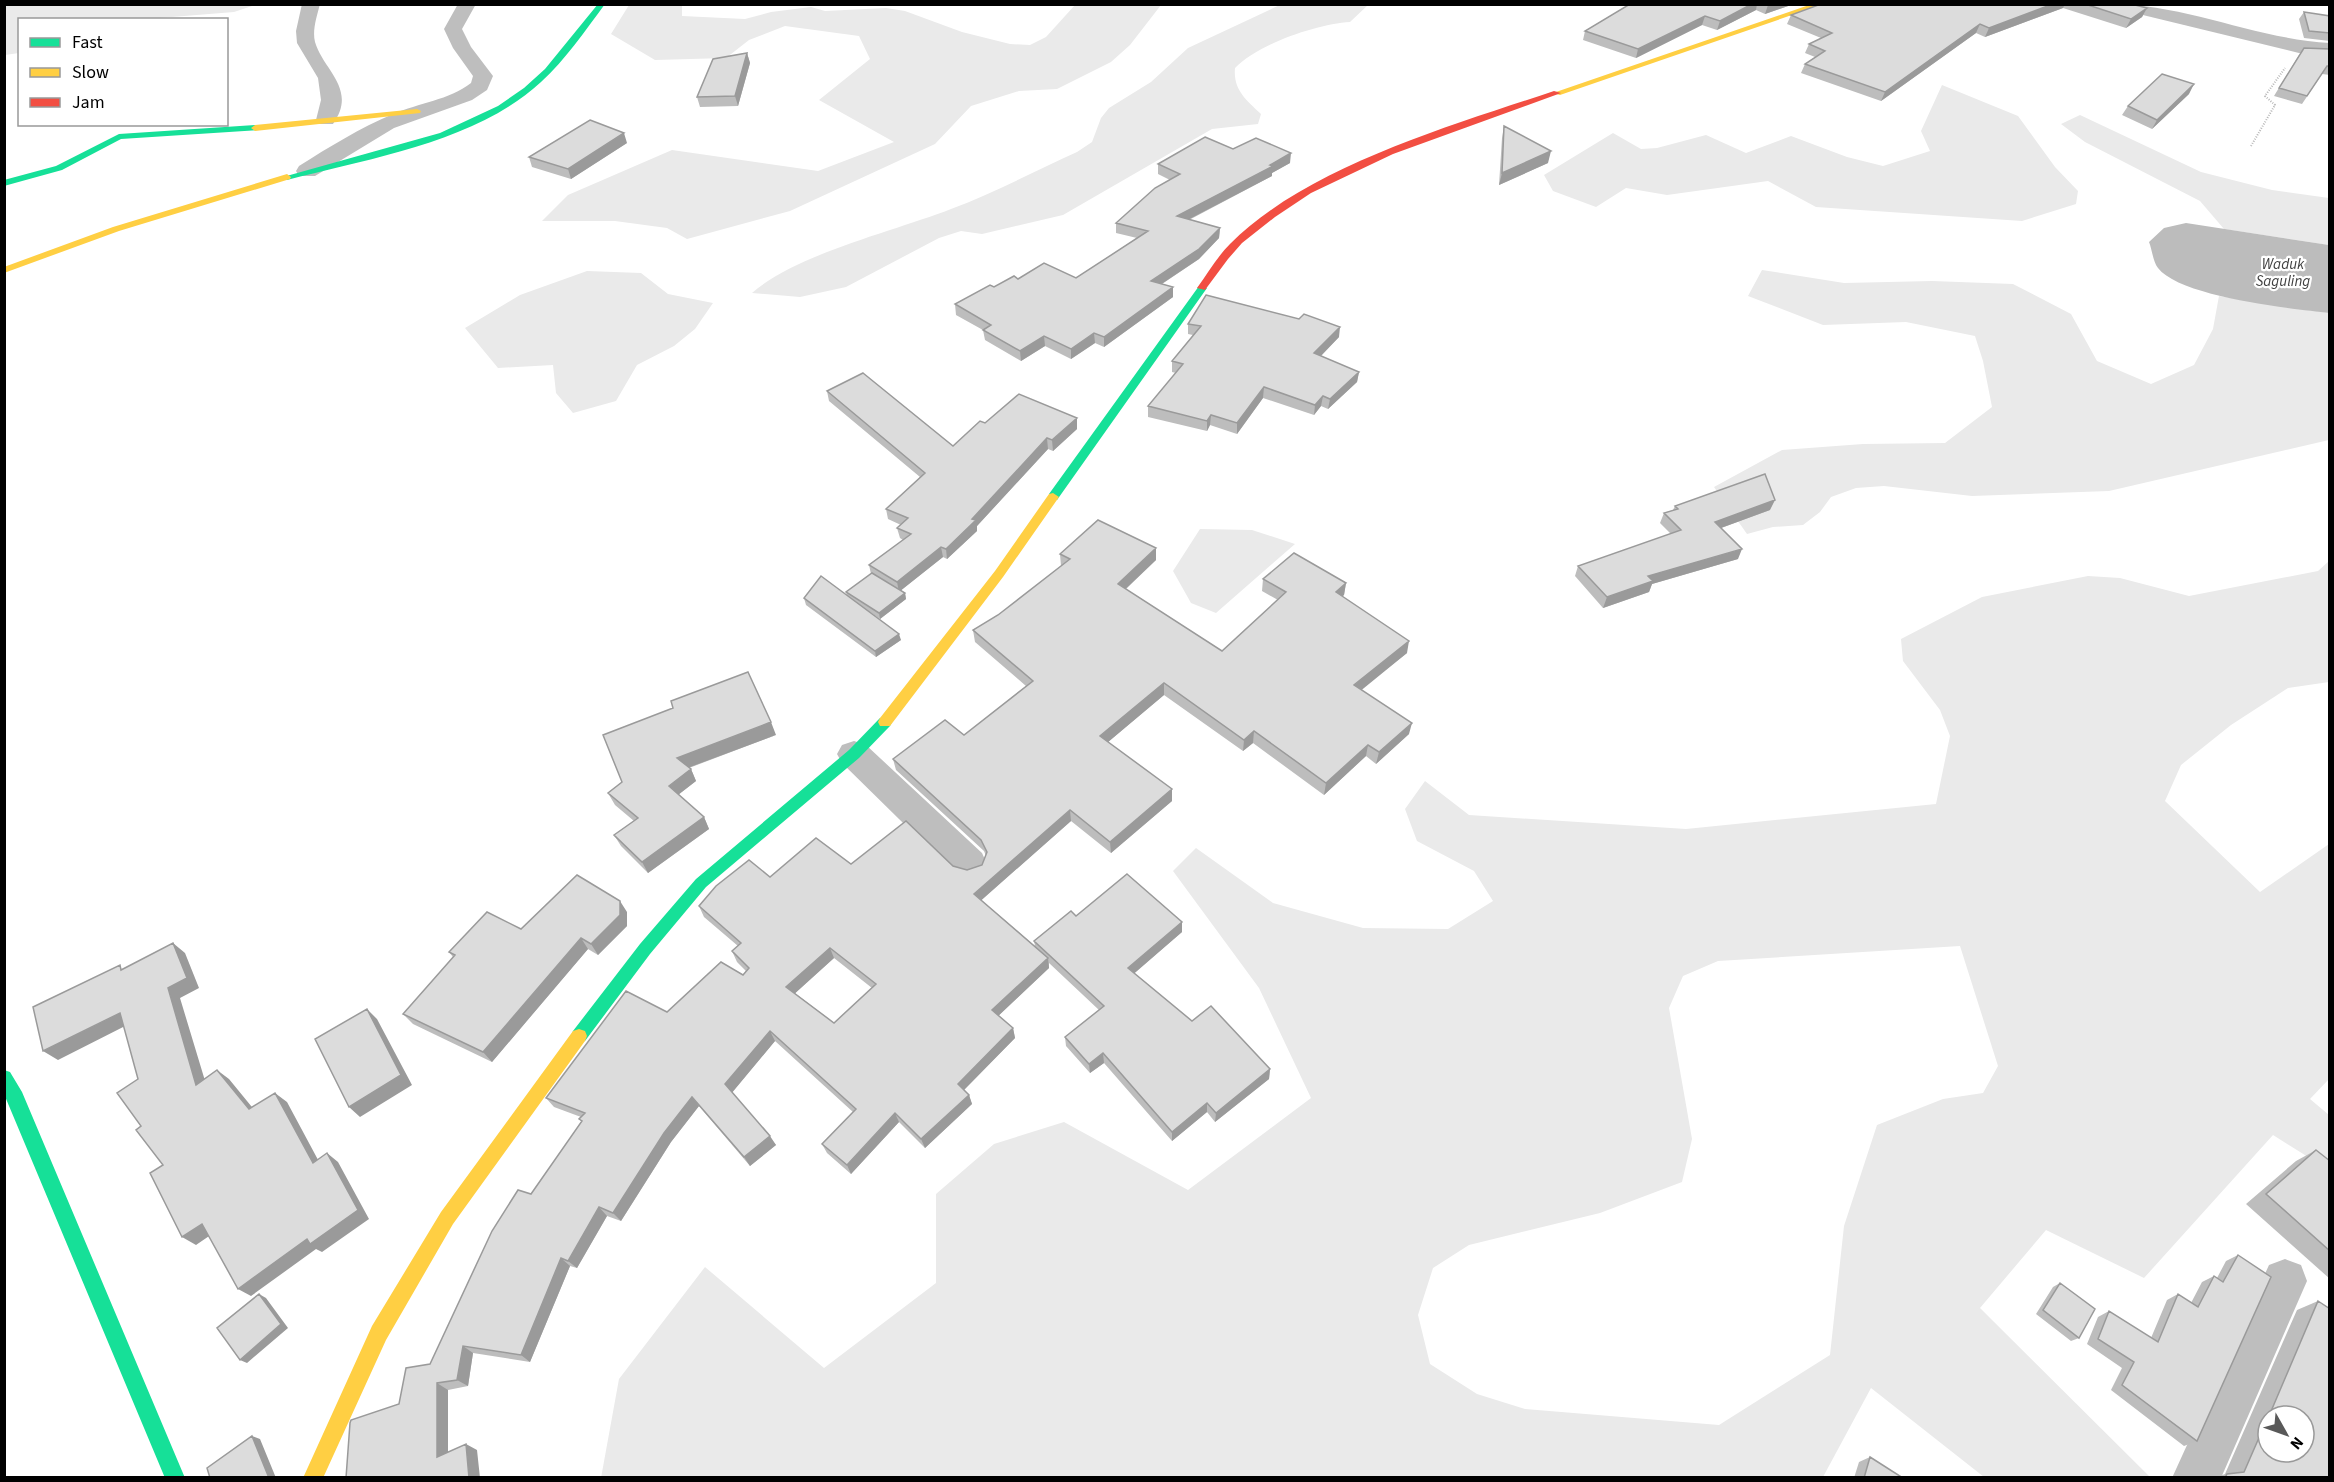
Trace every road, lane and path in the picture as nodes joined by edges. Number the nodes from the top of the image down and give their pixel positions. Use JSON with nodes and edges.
{"nodes":[{"id":1,"x":311,"y":4,"type":"edge"},
{"id":2,"x":467,"y":4,"type":"edge"},
{"id":3,"x":602,"y":4,"type":"edge"},
{"id":4,"x":1821,"y":4,"type":"edge"},
{"id":5,"x":2120,"y":4,"type":"edge"},
{"id":6,"x":2299,"y":47,"type":"junction"},
{"id":7,"x":2330,"y":49,"type":"edge"},
{"id":8,"x":417,"y":111,"type":"junction"},
{"id":9,"x":326,"y":120,"type":"junction"},
{"id":10,"x":2252,"y":146,"type":"dead end"},
{"id":11,"x":307,"y":171,"type":"junction"},
{"id":12,"x":4,"y":183,"type":"edge"},
{"id":13,"x":4,"y":270,"type":"edge"},
{"id":14,"x":854,"y":754,"type":"junction"},
{"id":15,"x":969,"y":864,"type":"dead end"},
{"id":16,"x":8,"y":1093,"type":"edge"},
{"id":17,"x":2285,"y":1281,"type":"dead end"},
{"id":18,"x":175,"y":1478,"type":"edge"},
{"id":19,"x":313,"y":1478,"type":"edge"},
{"id":20,"x":2196,"y":1478,"type":"edge"}],
"edges":[{"from":1,"to":9,"type":"street"},
{"from":2,"to":8,"type":"street"},
{"from":3,"to":11,"type":"street"},
{"from":4,"to":14,"type":"street"},
{"from":5,"to":6,"type":"street"},
{"from":6,"to":7,"type":"street"},
{"from":6,"to":10,"type":"path"},
{"from":8,"to":9,"type":"street"},
{"from":8,"to":11,"type":"street"},
{"from":9,"to":12,"type":"street"},
{"from":11,"to":13,"type":"street"},
{"from":14,"to":15,"type":"street"},
{"from":14,"to":19,"type":"street"},
{"from":16,"to":18,"type":"street"},
{"from":17,"to":20,"type":"street"}]}
